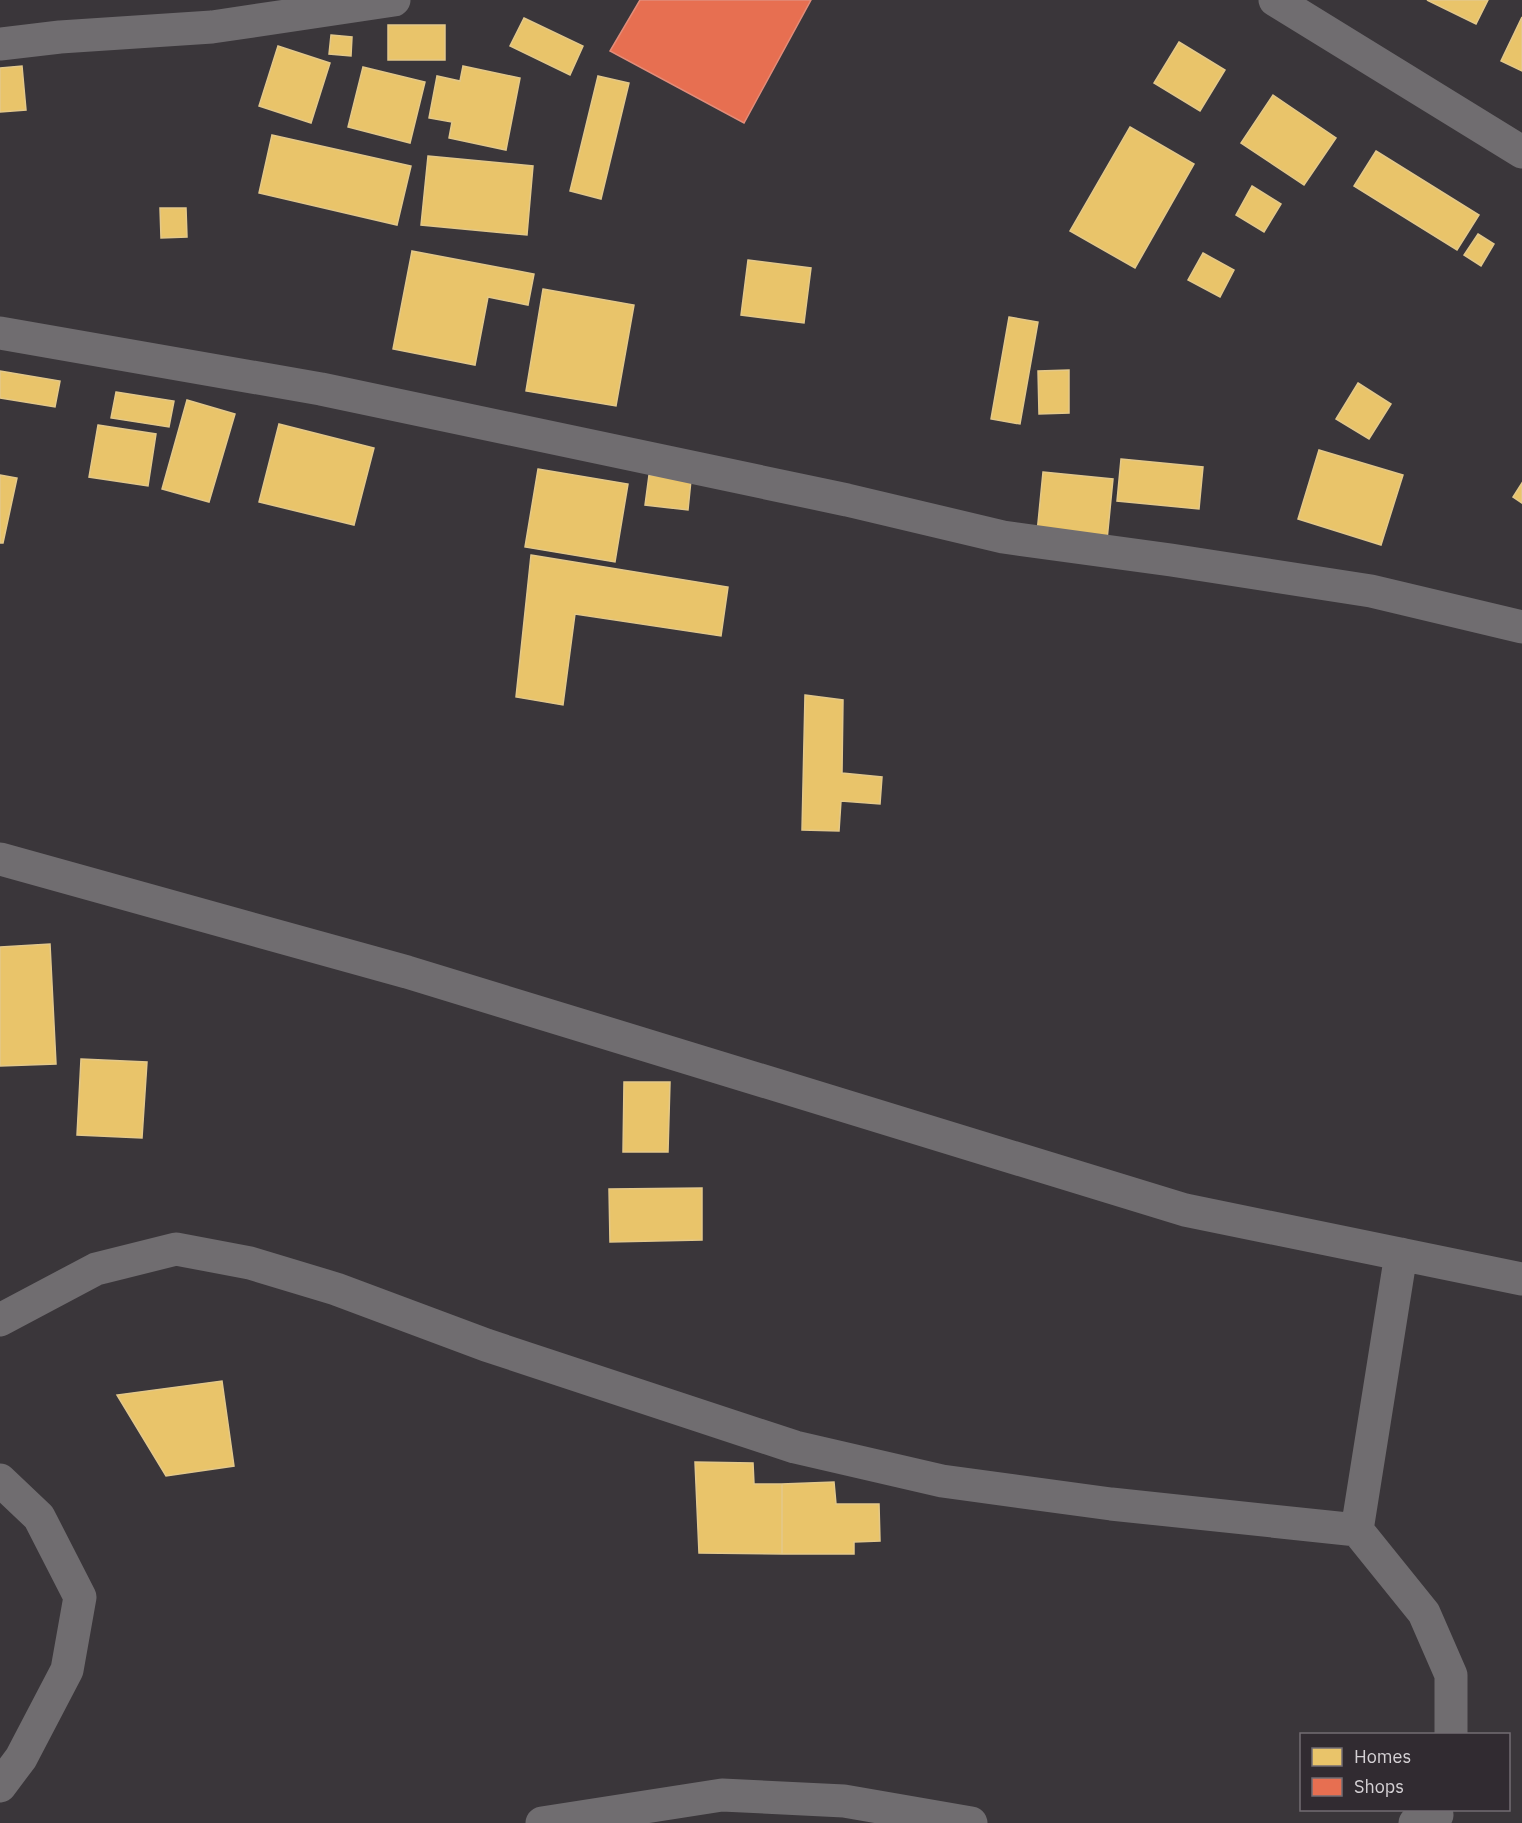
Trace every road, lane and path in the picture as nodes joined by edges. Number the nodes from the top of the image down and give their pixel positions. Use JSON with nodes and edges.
{"nodes":[{"id":1,"x":394,"y":0,"type":"edge"},
{"id":2,"x":1275,"y":0,"type":"edge"},
{"id":3,"x":0,"y":44,"type":"edge"},
{"id":4,"x":1522,"y":152,"type":"edge"},
{"id":5,"x":0,"y":333,"type":"edge"},
{"id":6,"x":1522,"y":627,"type":"edge"},
{"id":7,"x":0,"y":859,"type":"edge"},
{"id":8,"x":1401,"y":1254,"type":"junction"},
{"id":9,"x":1522,"y":1279,"type":"edge"},
{"id":10,"x":0,"y":1320,"type":"edge"},
{"id":11,"x":0,"y":1480,"type":"edge"},
{"id":12,"x":1357,"y":1530,"type":"junction"},
{"id":13,"x":1451,"y":1733,"type":"edge"},
{"id":14,"x":0,"y":1786,"type":"edge"},
{"id":15,"x":542,"y":1823,"type":"edge"},
{"id":16,"x":970,"y":1823,"type":"edge"}],
"edges":[{"from":1,"to":3,"type":"street"},
{"from":2,"to":4,"type":"street"},
{"from":5,"to":6,"type":"street"},
{"from":7,"to":8,"type":"street"},
{"from":8,"to":9,"type":"street"},
{"from":8,"to":12,"type":"street"},
{"from":10,"to":12,"type":"street"},
{"from":11,"to":14,"type":"street"},
{"from":12,"to":13,"type":"street"},
{"from":15,"to":16,"type":"street"}]}
